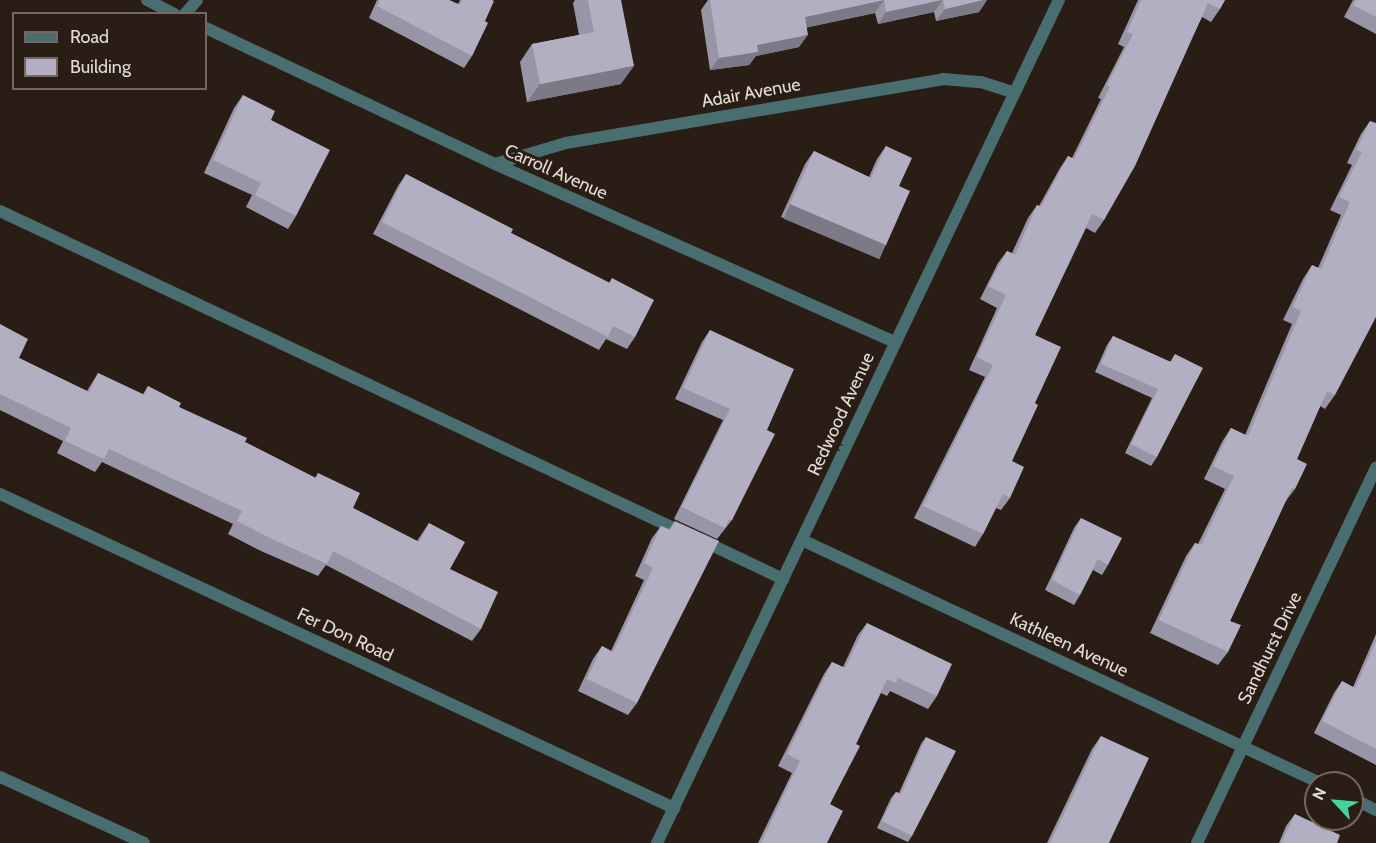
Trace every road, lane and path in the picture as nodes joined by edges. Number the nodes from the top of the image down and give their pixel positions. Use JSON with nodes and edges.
{"nodes":[{"id":1,"x":147,"y":0,"type":"edge"},
{"id":2,"x":197,"y":0,"type":"edge"},
{"id":3,"x":1059,"y":0,"type":"edge"},
{"id":4,"x":171,"y":12,"type":"edge"},
{"id":5,"x":187,"y":12,"type":"edge"},
{"id":6,"x":207,"y":28,"type":"edge"},
{"id":7,"x":1014,"y":93,"type":"junction"},
{"id":8,"x":495,"y":164,"type":"junction"},
{"id":9,"x":0,"y":211,"type":"edge"},
{"id":10,"x":895,"y":342,"type":"junction"},
{"id":11,"x":1376,"y":468,"type":"edge"},
{"id":12,"x":0,"y":494,"type":"edge"},
{"id":13,"x":802,"y":540,"type":"junction"},
{"id":14,"x":783,"y":579,"type":"junction"},
{"id":15,"x":1243,"y":746,"type":"junction"},
{"id":16,"x":1304,"y":775,"type":"edge"},
{"id":17,"x":0,"y":777,"type":"edge"},
{"id":18,"x":674,"y":808,"type":"junction"},
{"id":19,"x":144,"y":843,"type":"edge"},
{"id":20,"x":657,"y":843,"type":"edge"},
{"id":21,"x":1197,"y":843,"type":"edge"}],
"edges":[{"from":1,"to":4,"type":"street"},
{"from":2,"to":5,"type":"street"},
{"from":3,"to":7,"type":"street","name":"Redwood Avenue"},
{"from":6,"to":8,"type":"street","name":"Carroll Avenue"},
{"from":7,"to":8,"type":"street","name":"Adair Avenue"},
{"from":7,"to":10,"type":"street","name":"Redwood Avenue"},
{"from":8,"to":10,"type":"street","name":"Carroll Avenue"},
{"from":9,"to":14,"type":"street"},
{"from":10,"to":13,"type":"street","name":"Redwood Avenue"},
{"from":11,"to":15,"type":"street","name":"Sandhurst Drive"},
{"from":12,"to":18,"type":"street","name":"Fer Don Road"},
{"from":13,"to":14,"type":"street","name":"Redwood Avenue"},
{"from":13,"to":15,"type":"street","name":"Kathleen Avenue"},
{"from":14,"to":18,"type":"street","name":"Redwood Avenue"},
{"from":15,"to":16,"type":"street","name":"Kathleen Avenue"},
{"from":15,"to":21,"type":"street","name":"Sandhurst Drive"},
{"from":17,"to":19,"type":"street"},
{"from":18,"to":20,"type":"street","name":"Redwood Avenue"}]}
